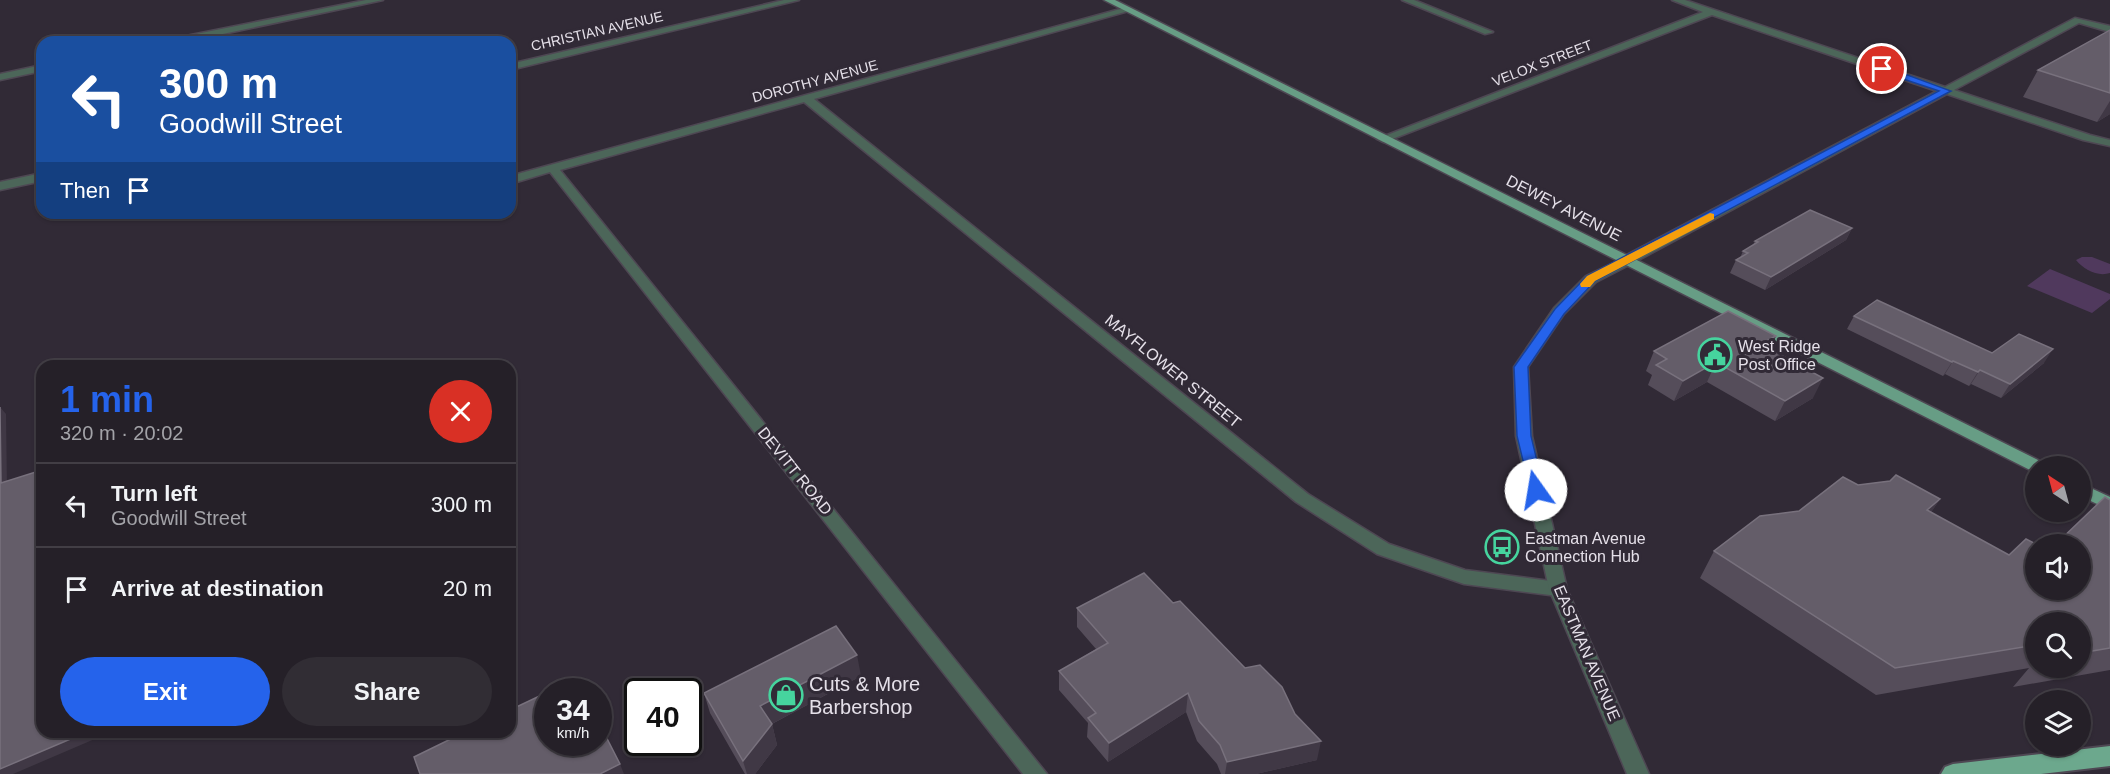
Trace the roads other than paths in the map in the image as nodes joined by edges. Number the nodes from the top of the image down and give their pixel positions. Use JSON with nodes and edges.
{"nodes":[{"id":1,"x":379,"y":0,"type":"edge"},
{"id":2,"x":795,"y":0,"type":"edge"},
{"id":3,"x":1108,"y":0,"type":"edge"},
{"id":4,"x":1406,"y":0,"type":"edge"},
{"id":5,"x":1676,"y":0,"type":"edge"},
{"id":6,"x":1127,"y":10,"type":"junction"},
{"id":7,"x":1711,"y":12,"type":"junction"},
{"id":8,"x":2110,"y":28,"type":"edge"},
{"id":9,"x":1488,"y":32,"type":"dead end"},
{"id":10,"x":201,"y":36,"type":"edge"},
{"id":11,"x":516,"y":66,"type":"edge"},
{"id":12,"x":36,"y":69,"type":"edge"},
{"id":13,"x":0,"y":77,"type":"edge"},
{"id":14,"x":1947,"y":91,"type":"junction"},
{"id":15,"x":807,"y":99,"type":"junction"},
{"id":16,"x":1383,"y":139,"type":"junction"},
{"id":17,"x":2110,"y":143,"type":"edge"},
{"id":18,"x":554,"y":168,"type":"junction"},
{"id":19,"x":36,"y":178,"type":"edge"},
{"id":20,"x":516,"y":178,"type":"edge"},
{"id":21,"x":0,"y":186,"type":"edge"},
{"id":22,"x":1626,"y":261,"type":"junction"},
{"id":23,"x":2025,"y":460,"type":"edge"},
{"id":24,"x":2091,"y":494,"type":"edge"},
{"id":25,"x":2110,"y":504,"type":"edge"},
{"id":26,"x":1558,"y":589,"type":"junction"},
{"id":27,"x":2110,"y":756,"type":"edge"},
{"id":28,"x":1036,"y":774,"type":"edge"},
{"id":29,"x":1638,"y":774,"type":"edge"},
{"id":30,"x":1953,"y":774,"type":"edge"}],
"edges":[{"from":1,"to":10,"type":"street"},
{"from":2,"to":11,"type":"street","name":"CHRISTIAN AVENUE"},
{"from":3,"to":6,"type":"main road","name":"DEWEY AVENUE"},
{"from":4,"to":9,"type":"street"},
{"from":5,"to":7,"type":"street"},
{"from":6,"to":15,"type":"street","name":"DOROTHY AVENUE"},
{"from":6,"to":16,"type":"main road","name":"DEWEY AVENUE"},
{"from":7,"to":14,"type":"street"},
{"from":7,"to":16,"type":"street","name":"VELOX STREET"},
{"from":8,"to":14,"type":"street","name":"EASTMAN AVENUE"},
{"from":12,"to":13,"type":"street"},
{"from":14,"to":17,"type":"street"},
{"from":14,"to":22,"type":"street","name":"EASTMAN AVENUE"},
{"from":15,"to":18,"type":"street","name":"DOROTHY AVENUE"},
{"from":15,"to":26,"type":"street","name":"MAYFLOWER STREET"},
{"from":16,"to":22,"type":"main road","name":"DEWEY AVENUE"},
{"from":18,"to":20,"type":"street","name":"DOROTHY AVENUE"},
{"from":18,"to":28,"type":"street","name":"DEVITT ROAD"},
{"from":19,"to":21,"type":"street"},
{"from":22,"to":23,"type":"main road","name":"DEWEY AVENUE"},
{"from":22,"to":26,"type":"street","name":"EASTMAN AVENUE"},
{"from":24,"to":25,"type":"main road"},
{"from":26,"to":29,"type":"street","name":"EASTMAN AVENUE"},
{"from":27,"to":30,"type":"highway"}]}
